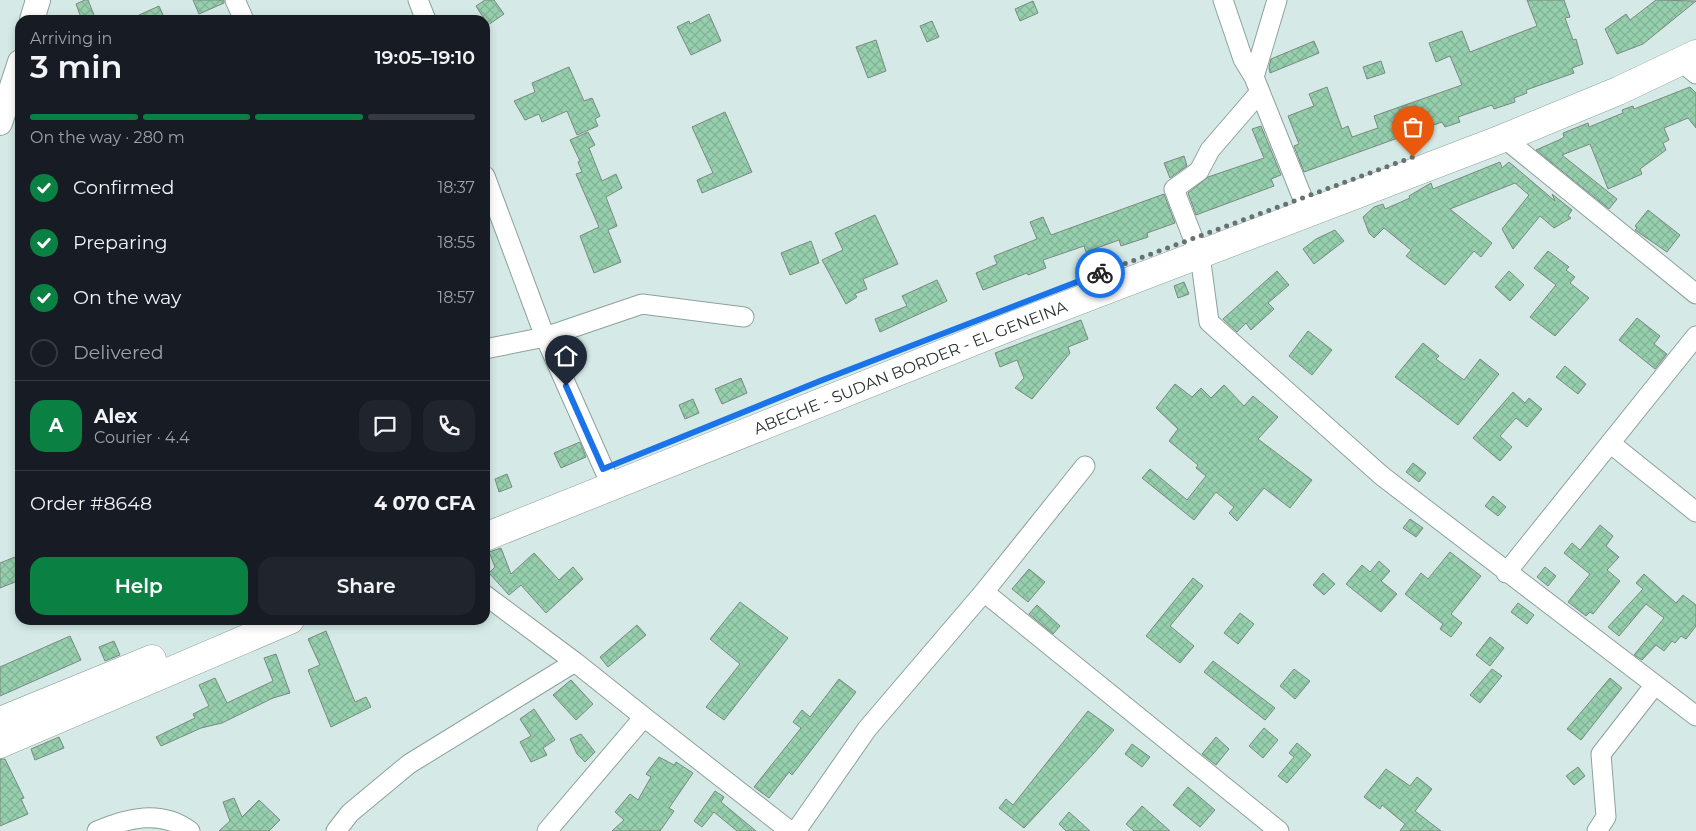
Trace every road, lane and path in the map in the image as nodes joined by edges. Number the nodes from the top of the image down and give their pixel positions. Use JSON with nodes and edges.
{"nodes":[{"id":1,"x":38,"y":0,"type":"edge"},
{"id":2,"x":235,"y":0,"type":"edge"},
{"id":3,"x":418,"y":0,"type":"edge"},
{"id":4,"x":1223,"y":0,"type":"edge"},
{"id":5,"x":1276,"y":0,"type":"edge"},
{"id":6,"x":34,"y":15,"type":"edge"},
{"id":7,"x":242,"y":15,"type":"edge"},
{"id":8,"x":424,"y":15,"type":"edge"},
{"id":9,"x":1696,"y":38,"type":"edge"},
{"id":10,"x":1691,"y":64,"type":"edge"},
{"id":11,"x":15,"y":73,"type":"edge"},
{"id":12,"x":1257,"y":84,"type":"junction"},
{"id":13,"x":1615,"y":84,"type":"junction"},
{"id":14,"x":5,"y":94,"type":"edge"},
{"id":15,"x":0,"y":123,"type":"edge"},
{"id":16,"x":1504,"y":138,"type":"junction"},
{"id":17,"x":490,"y":190,"type":"edge"},
{"id":18,"x":1304,"y":199,"type":"junction"},
{"id":19,"x":1197,"y":246,"type":"junction"},
{"id":20,"x":1696,"y":294,"type":"edge"},
{"id":21,"x":744,"y":317,"type":"dead end"},
{"id":22,"x":544,"y":336,"type":"junction"},
{"id":23,"x":1696,"y":336,"type":"edge"},
{"id":24,"x":490,"y":348,"type":"edge"},
{"id":25,"x":1610,"y":443,"type":"junction"},
{"id":26,"x":1085,"y":466,"type":"dead end"},
{"id":27,"x":607,"y":477,"type":"junction"},
{"id":28,"x":1696,"y":512,"type":"edge"},
{"id":29,"x":490,"y":516,"type":"edge"},
{"id":30,"x":490,"y":535,"type":"edge"},
{"id":31,"x":1506,"y":573,"type":"junction"},
{"id":32,"x":984,"y":592,"type":"junction"},
{"id":33,"x":490,"y":599,"type":"edge"},
{"id":34,"x":235,"y":625,"type":"edge"},
{"id":35,"x":277,"y":625,"type":"edge"},
{"id":36,"x":575,"y":662,"type":"junction"},
{"id":37,"x":1654,"y":686,"type":"junction"},
{"id":38,"x":1696,"y":716,"type":"edge"},
{"id":39,"x":644,"y":717,"type":"junction"},
{"id":40,"x":1,"y":735,"type":"edge"},
{"id":41,"x":97,"y":831,"type":"edge"},
{"id":42,"x":190,"y":831,"type":"edge"},
{"id":43,"x":336,"y":831,"type":"edge"},
{"id":44,"x":547,"y":831,"type":"edge"},
{"id":45,"x":790,"y":831,"type":"edge"},
{"id":46,"x":796,"y":831,"type":"edge"},
{"id":47,"x":1279,"y":831,"type":"edge"},
{"id":48,"x":1597,"y":831,"type":"edge"}],
"edges":[{"from":1,"to":6,"type":"main road"},
{"from":2,"to":7,"type":"street"},
{"from":3,"to":8,"type":"street"},
{"from":4,"to":12,"type":"street"},
{"from":5,"to":12,"type":"street"},
{"from":9,"to":13,"type":"highway","name":"ABECHE - SUDAN BORDER - EL GENEINA"},
{"from":10,"to":13,"type":"highway","name":"ABECHE - SUDAN BORDER - EL GENEINA"},
{"from":11,"to":14,"type":"main road"},
{"from":12,"to":18,"type":"street"},
{"from":12,"to":19,"type":"street"},
{"from":13,"to":16,"type":"highway","name":"ABECHE - SUDAN BORDER - EL GENEINA"},
{"from":13,"to":18,"type":"highway","name":"ABECHE - SUDAN BORDER - EL GENEINA"},
{"from":14,"to":15,"type":"main road"},
{"from":16,"to":19,"type":"highway","name":"ABECHE - SUDAN BORDER - EL GENEINA"},
{"from":16,"to":20,"type":"street"},
{"from":17,"to":22,"type":"street"},
{"from":18,"to":19,"type":"highway","name":"ABECHE - SUDAN BORDER - EL GENEINA"},
{"from":19,"to":27,"type":"highway","name":"ABECHE - SUDAN BORDER - EL GENEINA"},
{"from":19,"to":31,"type":"street"},
{"from":21,"to":22,"type":"street"},
{"from":22,"to":24,"type":"street"},
{"from":22,"to":27,"type":"street"},
{"from":23,"to":25,"type":"street"},
{"from":25,"to":28,"type":"street"},
{"from":25,"to":31,"type":"street"},
{"from":26,"to":32,"type":"street"},
{"from":27,"to":29,"type":"highway","name":"ABECHE - SUDAN BORDER - EL GENEINA"},
{"from":27,"to":30,"type":"highway","name":"ABECHE - SUDAN BORDER - EL GENEINA"},
{"from":31,"to":37,"type":"street"},
{"from":32,"to":46,"type":"street"},
{"from":32,"to":47,"type":"street"},
{"from":33,"to":36,"type":"street"},
{"from":34,"to":40,"type":"highway"},
{"from":35,"to":40,"type":"highway"},
{"from":36,"to":39,"type":"street"},
{"from":36,"to":43,"type":"street"},
{"from":37,"to":38,"type":"street"},
{"from":37,"to":48,"type":"street"},
{"from":39,"to":44,"type":"street"},
{"from":39,"to":45,"type":"street"},
{"from":41,"to":42,"type":"street"}]}
